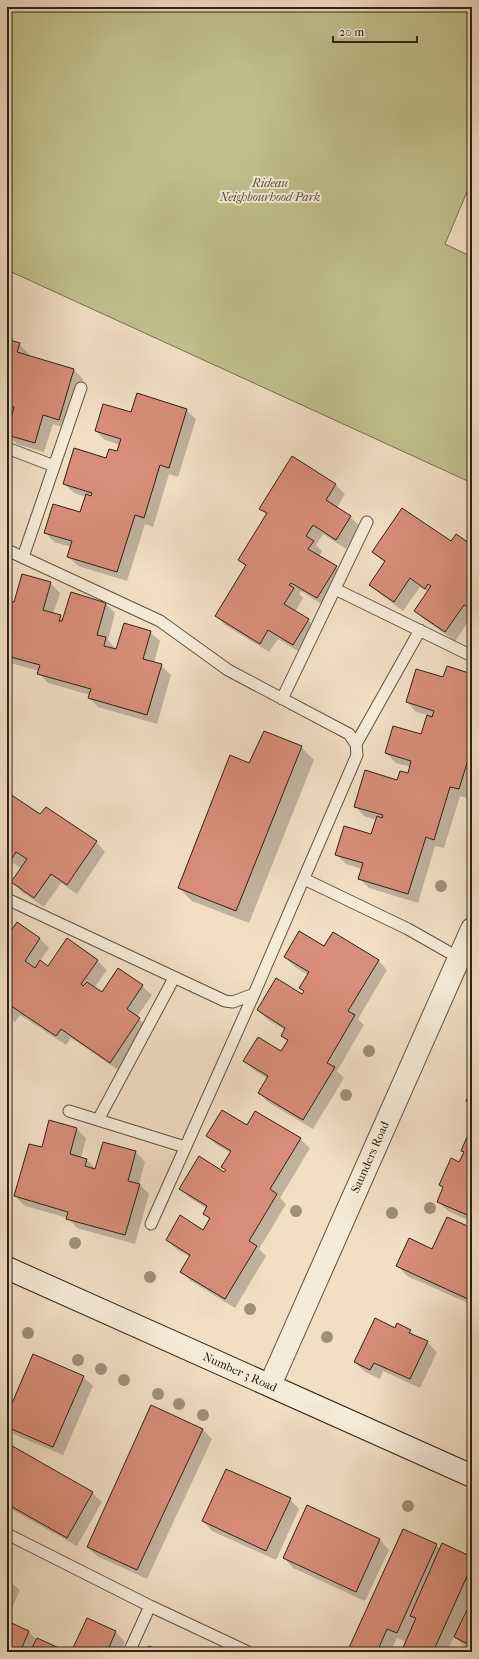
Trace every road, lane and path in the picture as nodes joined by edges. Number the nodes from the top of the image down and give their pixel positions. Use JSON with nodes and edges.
{"nodes":[{"id":1,"x":81,"y":388,"type":"dead end"},
{"id":2,"x":7,"y":448,"type":"edge"},
{"id":3,"x":54,"y":466,"type":"junction"},
{"id":4,"x":367,"y":522,"type":"dead end"},
{"id":5,"x":7,"y":550,"type":"edge"},
{"id":6,"x":23,"y":557,"type":"junction"},
{"id":7,"x":335,"y":589,"type":"junction"},
{"id":8,"x":420,"y":630,"type":"junction"},
{"id":9,"x":472,"y":656,"type":"edge"},
{"id":10,"x":282,"y":699,"type":"junction"},
{"id":11,"x":356,"y":744,"type":"junction"},
{"id":12,"x":304,"y":879,"type":"junction"},
{"id":13,"x":7,"y":899,"type":"edge"},
{"id":14,"x":472,"y":929,"type":"edge"},
{"id":15,"x":465,"y":961,"type":"edge"},
{"id":16,"x":174,"y":978,"type":"junction"},
{"id":17,"x":254,"y":994,"type":"junction"},
{"id":18,"x":70,"y":1111,"type":"dead end"},
{"id":19,"x":98,"y":1120,"type":"junction"},
{"id":20,"x":185,"y":1147,"type":"junction"},
{"id":21,"x":151,"y":1224,"type":"dead end"},
{"id":22,"x":7,"y":1268,"type":"edge"},
{"id":23,"x":270,"y":1385,"type":"junction"},
{"id":24,"x":472,"y":1476,"type":"edge"},
{"id":25,"x":7,"y":1534,"type":"edge"},
{"id":26,"x":150,"y":1606,"type":"junction"},
{"id":27,"x":129,"y":1652,"type":"edge"},
{"id":28,"x":248,"y":1652,"type":"edge"}],
"edges":[{"from":1,"to":3,"type":"lane"},
{"from":2,"to":3,"type":"lane"},
{"from":3,"to":6,"type":"lane"},
{"from":4,"to":7,"type":"lane"},
{"from":5,"to":6,"type":"lane"},
{"from":6,"to":10,"type":"lane"},
{"from":7,"to":8,"type":"lane"},
{"from":7,"to":10,"type":"lane"},
{"from":8,"to":9,"type":"lane"},
{"from":8,"to":11,"type":"lane"},
{"from":10,"to":11,"type":"lane"},
{"from":11,"to":12,"type":"lane"},
{"from":12,"to":15,"type":"lane"},
{"from":12,"to":17,"type":"lane"},
{"from":13,"to":16,"type":"lane"},
{"from":14,"to":15,"type":"main road","name":"Saunders Road"},
{"from":15,"to":23,"type":"main road","name":"Saunders Road"},
{"from":16,"to":17,"type":"lane"},
{"from":16,"to":19,"type":"lane"},
{"from":17,"to":20,"type":"lane"},
{"from":18,"to":19,"type":"lane"},
{"from":19,"to":20,"type":"lane"},
{"from":20,"to":21,"type":"lane"},
{"from":22,"to":23,"type":"main road","name":"Number 3 Road"},
{"from":23,"to":24,"type":"main road","name":"Number 3 Road"},
{"from":25,"to":26,"type":"lane"},
{"from":26,"to":27,"type":"lane"},
{"from":26,"to":28,"type":"lane"}]}
